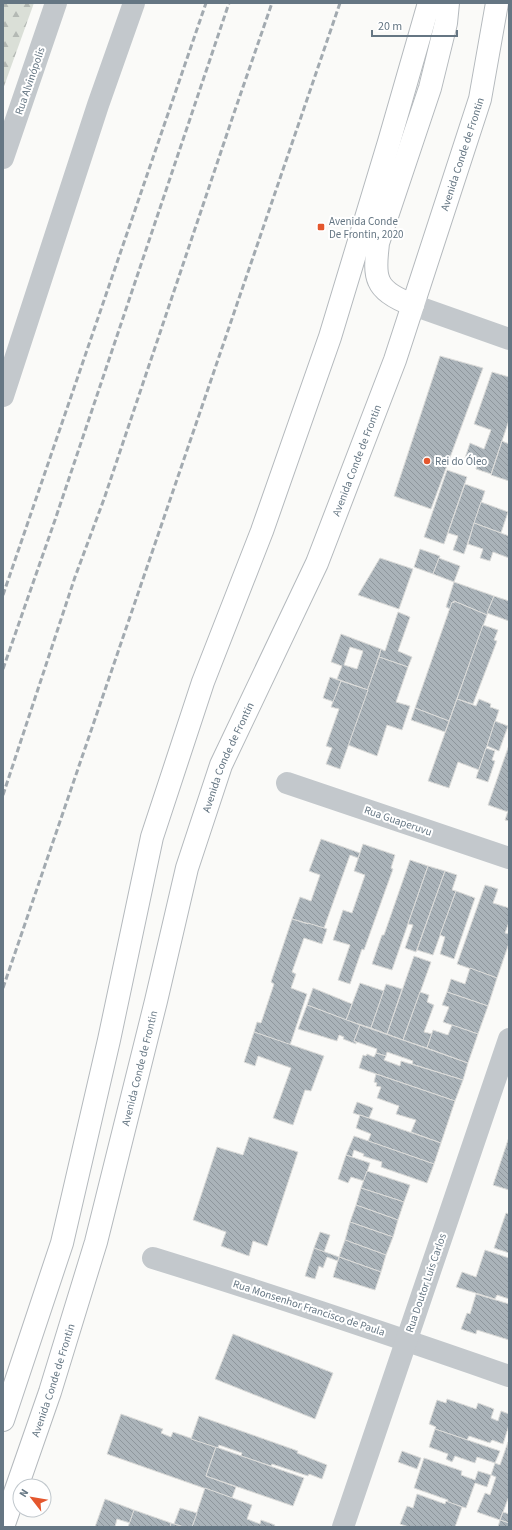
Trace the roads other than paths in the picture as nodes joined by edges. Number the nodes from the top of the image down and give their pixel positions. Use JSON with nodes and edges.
{"nodes":[{"id":1,"x":56,"y":3,"type":"edge"},
{"id":2,"x":134,"y":3,"type":"edge"},
{"id":3,"x":429,"y":3,"type":"edge"},
{"id":4,"x":448,"y":3,"type":"edge"},
{"id":5,"x":497,"y":3,"type":"edge"},
{"id":6,"x":3,"y":158,"type":"edge"},
{"id":7,"x":413,"y":305,"type":"junction"},
{"id":8,"x":509,"y":339,"type":"edge"},
{"id":9,"x":3,"y":396,"type":"edge"},
{"id":10,"x":287,"y":783,"type":"dead end"},
{"id":11,"x":509,"y":858,"type":"edge"},
{"id":12,"x":509,"y":1039,"type":"edge"},
{"id":13,"x":153,"y":1258,"type":"dead end"},
{"id":14,"x":406,"y":1340,"type":"junction"},
{"id":15,"x":509,"y":1376,"type":"edge"},
{"id":16,"x":3,"y":1420,"type":"edge"},
{"id":17,"x":3,"y":1527,"type":"edge"},
{"id":18,"x":343,"y":1527,"type":"edge"}],
"edges":[{"from":1,"to":6,"type":"street","name":"Rua Alvinópolis"},
{"from":2,"to":9,"type":"street"},
{"from":3,"to":16,"type":"highway"},
{"from":4,"to":7,"type":"highway"},
{"from":5,"to":7,"type":"highway","name":"Avenida Conde de Frontin"},
{"from":7,"to":8,"type":"street"},
{"from":7,"to":17,"type":"highway","name":"Avenida Conde de Frontin"},
{"from":10,"to":11,"type":"street","name":"Rua Guaperuvu"},
{"from":12,"to":14,"type":"street","name":"Rua Doutor Luis Carlos"},
{"from":13,"to":14,"type":"street","name":"Rua Monsenhor Francisco de Paula"},
{"from":14,"to":15,"type":"street","name":"Rua Monsenhor Francisco de Paula"},
{"from":14,"to":18,"type":"street","name":"Rua Doutor Luis Carlos"}]}
